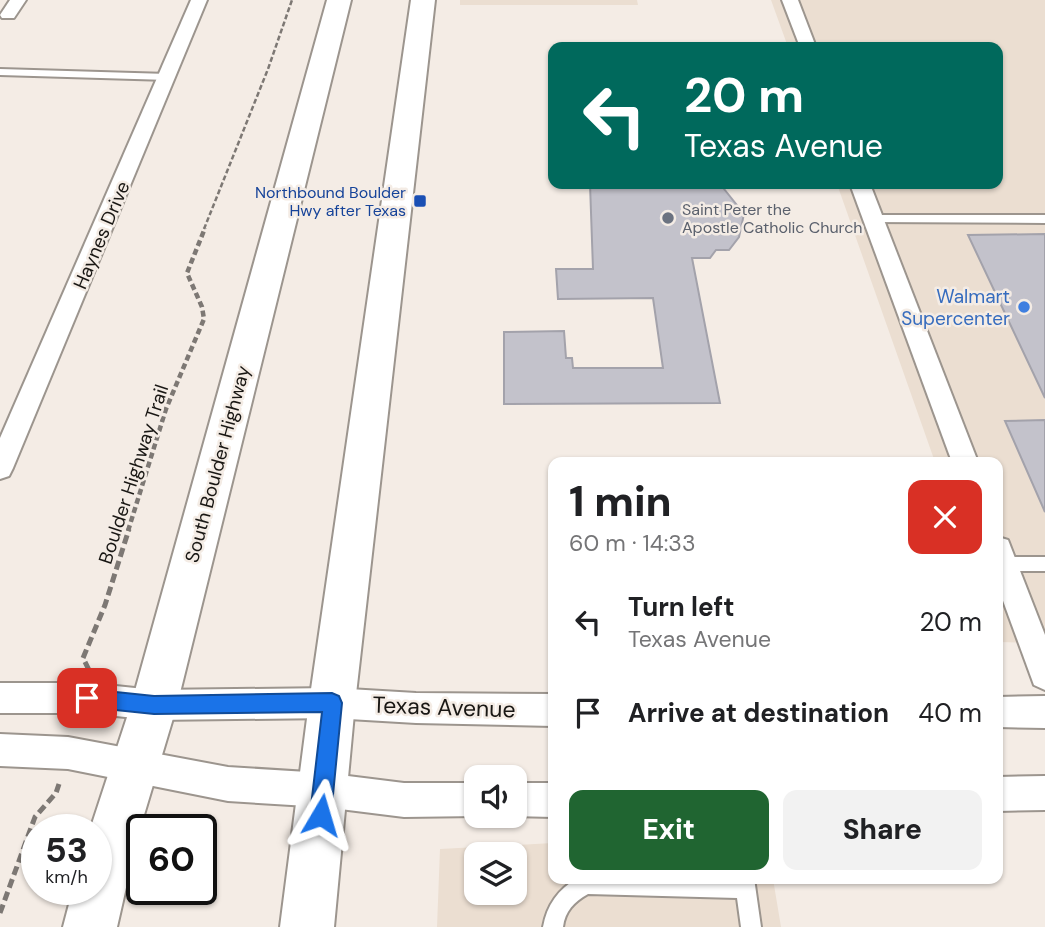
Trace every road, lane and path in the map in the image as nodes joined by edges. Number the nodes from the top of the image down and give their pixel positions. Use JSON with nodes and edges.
{"nodes":[{"id":1,"x":18,"y":0,"type":"edge"},
{"id":2,"x":199,"y":0,"type":"edge"},
{"id":3,"x":292,"y":0,"type":"edge"},
{"id":4,"x":339,"y":0,"type":"edge"},
{"id":5,"x":423,"y":0,"type":"edge"},
{"id":6,"x":790,"y":0,"type":"edge"},
{"id":7,"x":8,"y":15,"type":"dead end"},
{"id":8,"x":806,"y":42,"type":"edge"},
{"id":9,"x":0,"y":72,"type":"edge"},
{"id":10,"x":169,"y":77,"type":"junction"},
{"id":11,"x":862,"y":189,"type":"edge"},
{"id":12,"x":873,"y":219,"type":"junction"},
{"id":13,"x":1045,"y":219,"type":"edge"},
{"id":14,"x":963,"y":457,"type":"edge"},
{"id":15,"x":0,"y":468,"type":"edge"},
{"id":16,"x":1003,"y":557,"type":"edge"},
{"id":17,"x":1003,"y":564,"type":"edge"},
{"id":18,"x":1045,"y":564,"type":"edge"},
{"id":19,"x":1045,"y":675,"type":"edge"},
{"id":20,"x":0,"y":698,"type":"edge"},
{"id":21,"x":87,"y":698,"type":"junction"},
{"id":22,"x":332,"y":703,"type":"junction"},
{"id":23,"x":154,"y":705,"type":"junction"},
{"id":24,"x":548,"y":710,"type":"edge"},
{"id":25,"x":1003,"y":712,"type":"edge"},
{"id":26,"x":1045,"y":712,"type":"edge"},
{"id":27,"x":0,"y":750,"type":"edge"},
{"id":28,"x":68,"y":753,"type":"junction"},
{"id":29,"x":134,"y":768,"type":"junction"},
{"id":30,"x":324,"y":790,"type":"junction"},
{"id":31,"x":1045,"y":793,"type":"edge"},
{"id":32,"x":1003,"y":794,"type":"edge"},
{"id":33,"x":464,"y":800,"type":"edge"},
{"id":34,"x":527,"y":800,"type":"edge"},
{"id":35,"x":548,"y":800,"type":"edge"},
{"id":36,"x":745,"y":884,"type":"edge"},
{"id":37,"x":0,"y":913,"type":"edge"},
{"id":38,"x":90,"y":927,"type":"edge"},
{"id":39,"x":307,"y":927,"type":"edge"},
{"id":40,"x":554,"y":927,"type":"edge"},
{"id":41,"x":751,"y":927,"type":"edge"}],
"edges":[{"from":1,"to":7,"type":"street"},
{"from":2,"to":10,"type":"street","name":"Haynes Drive"},
{"from":3,"to":21,"type":"path","name":"Boulder Highway Trail"},
{"from":4,"to":23,"type":"main road","name":"South Boulder Highway"},
{"from":5,"to":22,"type":"main road"},
{"from":6,"to":8,"type":"street"},
{"from":9,"to":10,"type":"lane"},
{"from":10,"to":15,"type":"street","name":"Haynes Drive"},
{"from":11,"to":12,"type":"street"},
{"from":12,"to":13,"type":"lane"},
{"from":12,"to":14,"type":"street"},
{"from":16,"to":18,"type":"lane"},
{"from":17,"to":19,"type":"street"},
{"from":20,"to":21,"type":"street","name":"Texas Avenue"},
{"from":21,"to":23,"type":"street","name":"Texas Avenue"},
{"from":22,"to":23,"type":"street","name":"Texas Avenue"},
{"from":22,"to":24,"type":"street","name":"Texas Avenue"},
{"from":22,"to":30,"type":"main road"},
{"from":23,"to":29,"type":"main road","name":"South Boulder Highway"},
{"from":25,"to":26,"type":"street"},
{"from":27,"to":28,"type":"street"},
{"from":28,"to":29,"type":"street"},
{"from":28,"to":37,"type":"path"},
{"from":29,"to":30,"type":"street"},
{"from":29,"to":38,"type":"main road","name":"South Boulder Highway"},
{"from":30,"to":33,"type":"street"},
{"from":30,"to":39,"type":"main road"},
{"from":31,"to":32,"type":"street"},
{"from":34,"to":35,"type":"street"},
{"from":36,"to":40,"type":"lane"},
{"from":36,"to":41,"type":"lane"}]}
